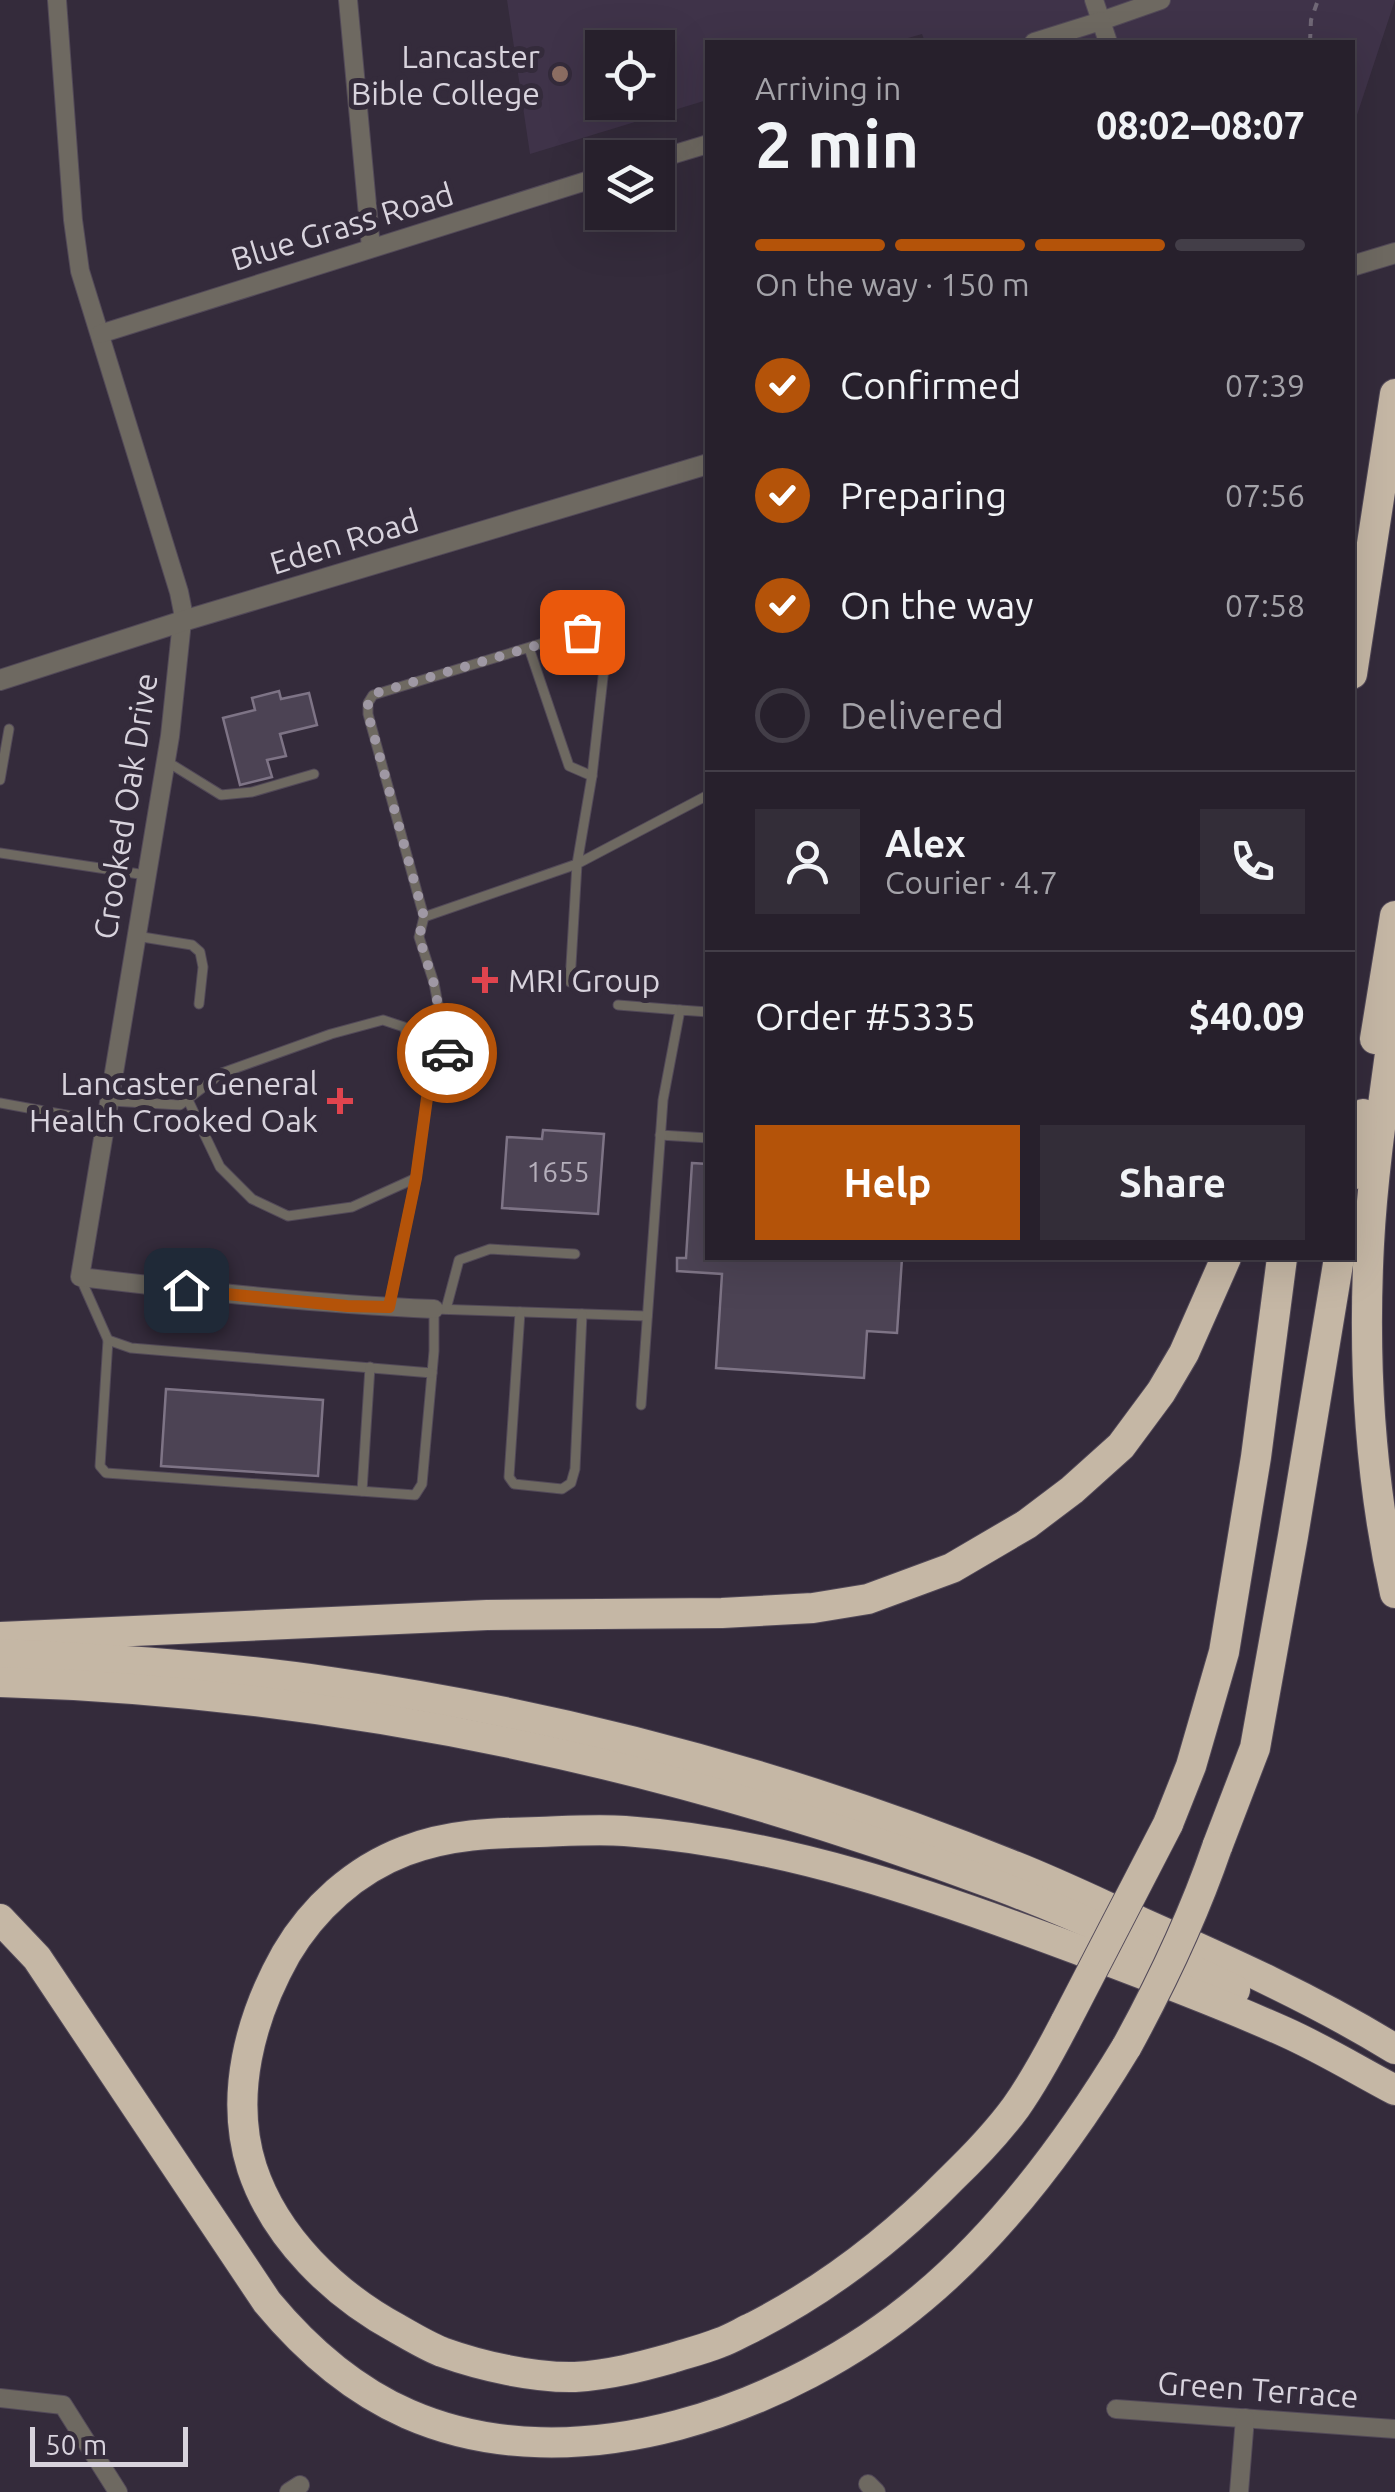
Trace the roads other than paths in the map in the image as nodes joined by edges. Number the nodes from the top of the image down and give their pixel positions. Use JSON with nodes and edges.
{"nodes":[{"id":1,"x":57,"y":0,"type":"edge"},
{"id":2,"x":348,"y":0,"type":"edge"},
{"id":3,"x":1094,"y":0,"type":"edge"},
{"id":4,"x":1161,"y":0,"type":"edge"},
{"id":5,"x":1102,"y":21,"type":"junction"},
{"id":6,"x":1040,"y":40,"type":"edge"},
{"id":7,"x":1107,"y":40,"type":"edge"},
{"id":8,"x":705,"y":145,"type":"edge"},
{"id":9,"x":675,"y":155,"type":"edge"},
{"id":10,"x":585,"y":181,"type":"edge"},
{"id":11,"x":371,"y":248,"type":"junction"},
{"id":12,"x":1395,"y":253,"type":"edge"},
{"id":13,"x":1355,"y":265,"type":"edge"},
{"id":14,"x":100,"y":334,"type":"junction"},
{"id":15,"x":1395,"y":394,"type":"edge"},
{"id":16,"x":705,"y":465,"type":"edge"},
{"id":17,"x":182,"y":621,"type":"junction"},
{"id":18,"x":529,"y":648,"type":"junction"},
{"id":19,"x":1355,"y":654,"type":"edge"},
{"id":20,"x":0,"y":680,"type":"edge"},
{"id":21,"x":9,"y":729,"type":"dead end"},
{"id":22,"x":166,"y":761,"type":"junction"},
{"id":23,"x":314,"y":774,"type":"dead end"},
{"id":24,"x":592,"y":776,"type":"junction"},
{"id":25,"x":0,"y":780,"type":"edge"},
{"id":26,"x":705,"y":800,"type":"edge"},
{"id":27,"x":0,"y":853,"type":"edge"},
{"id":28,"x":577,"y":864,"type":"junction"},
{"id":29,"x":146,"y":875,"type":"junction"},
{"id":30,"x":1395,"y":916,"type":"edge"},
{"id":31,"x":424,"y":917,"type":"junction"},
{"id":32,"x":136,"y":936,"type":"junction"},
{"id":33,"x":570,"y":982,"type":"dead end"},
{"id":34,"x":198,"y":1004,"type":"dead end"},
{"id":35,"x":618,"y":1005,"type":"dead end"},
{"id":36,"x":680,"y":1010,"type":"junction"},
{"id":37,"x":705,"y":1012,"type":"edge"},
{"id":38,"x":1395,"y":1017,"type":"edge"},
{"id":39,"x":441,"y":1022,"type":"junction"},
{"id":40,"x":406,"y":1033,"type":"junction"},
{"id":41,"x":428,"y":1091,"type":"junction"},
{"id":42,"x":188,"y":1100,"type":"junction"},
{"id":43,"x":108,"y":1101,"type":"junction"},
{"id":44,"x":0,"y":1103,"type":"edge"},
{"id":45,"x":104,"y":1122,"type":"junction"},
{"id":46,"x":660,"y":1135,"type":"junction"},
{"id":47,"x":705,"y":1138,"type":"edge"},
{"id":48,"x":1355,"y":1157,"type":"edge"},
{"id":49,"x":416,"y":1178,"type":"junction"},
{"id":50,"x":575,"y":1254,"type":"dead end"},
{"id":51,"x":1225,"y":1260,"type":"edge"},
{"id":52,"x":1282,"y":1260,"type":"edge"},
{"id":53,"x":1339,"y":1260,"type":"edge"},
{"id":54,"x":80,"y":1278,"type":"junction"},
{"id":55,"x":389,"y":1307,"type":"junction"},
{"id":56,"x":440,"y":1309,"type":"junction"},
{"id":57,"x":520,"y":1312,"type":"junction"},
{"id":58,"x":582,"y":1314,"type":"junction"},
{"id":59,"x":648,"y":1316,"type":"junction"},
{"id":60,"x":108,"y":1340,"type":"junction"},
{"id":61,"x":370,"y":1367,"type":"junction"},
{"id":62,"x":432,"y":1372,"type":"junction"},
{"id":63,"x":640,"y":1404,"type":"dead end"},
{"id":64,"x":362,"y":1491,"type":"junction"},
{"id":65,"x":1395,"y":1593,"type":"edge"},
{"id":66,"x":0,"y":1636,"type":"edge"},
{"id":67,"x":0,"y":1654,"type":"edge"},
{"id":68,"x":0,"y":1682,"type":"edge"},
{"id":69,"x":0,"y":1920,"type":"edge"},
{"id":70,"x":1099,"y":1958,"type":"edge"},
{"id":71,"x":1099,"y":1958,"type":"edge"},
{"id":72,"x":1099,"y":1958,"type":"edge"},
{"id":73,"x":1099,"y":1958,"type":"edge"},
{"id":74,"x":1395,"y":2049,"type":"edge"},
{"id":75,"x":1395,"y":2086,"type":"edge"},
{"id":76,"x":0,"y":2398,"type":"edge"},
{"id":77,"x":1116,"y":2409,"type":"dead end"},
{"id":78,"x":1245,"y":2418,"type":"junction"},
{"id":79,"x":1395,"y":2429,"type":"edge"},
{"id":80,"x":118,"y":2492,"type":"edge"},
{"id":81,"x":1238,"y":2492,"type":"edge"}],
"edges":[{"from":1,"to":14,"type":"street","name":"Crooked Oak Drive"},
{"from":2,"to":11,"type":"street"},
{"from":3,"to":5,"type":"street"},
{"from":4,"to":5,"type":"street"},
{"from":5,"to":6,"type":"street"},
{"from":5,"to":7,"type":"street"},
{"from":8,"to":9,"type":"street"},
{"from":10,"to":11,"type":"street","name":"Blue Grass Road"},
{"from":11,"to":14,"type":"street","name":"Blue Grass Road"},
{"from":12,"to":13,"type":"street"},
{"from":14,"to":17,"type":"street","name":"Crooked Oak Drive"},
{"from":15,"to":19,"type":"highway"},
{"from":16,"to":17,"type":"street","name":"Eden Road"},
{"from":17,"to":20,"type":"street","name":"Eden Road"},
{"from":17,"to":22,"type":"street","name":"Crooked Oak Drive"},
{"from":18,"to":24,"type":"lane"},
{"from":18,"to":24,"type":"lane"},
{"from":18,"to":31,"type":"lane"},
{"from":21,"to":25,"type":"lane"},
{"from":22,"to":23,"type":"lane"},
{"from":22,"to":29,"type":"street","name":"Crooked Oak Drive"},
{"from":24,"to":28,"type":"lane"},
{"from":26,"to":28,"type":"lane"},
{"from":27,"to":29,"type":"lane"},
{"from":28,"to":31,"type":"lane"},
{"from":28,"to":33,"type":"lane"},
{"from":29,"to":32,"type":"street","name":"Crooked Oak Drive"},
{"from":30,"to":48,"type":"highway"},
{"from":31,"to":39,"type":"lane"},
{"from":32,"to":34,"type":"lane"},
{"from":32,"to":43,"type":"street","name":"Crooked Oak Drive"},
{"from":35,"to":36,"type":"lane"},
{"from":36,"to":37,"type":"lane"},
{"from":36,"to":46,"type":"lane"},
{"from":38,"to":65,"type":"highway"},
{"from":39,"to":40,"type":"lane"},
{"from":39,"to":41,"type":"lane"},
{"from":40,"to":41,"type":"lane"},
{"from":40,"to":42,"type":"lane"},
{"from":41,"to":49,"type":"lane"},
{"from":42,"to":43,"type":"lane"},
{"from":42,"to":49,"type":"lane"},
{"from":43,"to":45,"type":"street","name":"Crooked Oak Drive"},
{"from":44,"to":45,"type":"lane"},
{"from":45,"to":54,"type":"street","name":"Crooked Oak Drive"},
{"from":46,"to":47,"type":"lane"},
{"from":46,"to":59,"type":"lane"},
{"from":49,"to":55,"type":"lane"},
{"from":50,"to":56,"type":"lane"},
{"from":51,"to":66,"type":"highway"},
{"from":52,"to":70,"type":"highway","bridge":true},
{"from":53,"to":69,"type":"highway","bridge":true},
{"from":54,"to":55,"type":"street"},
{"from":54,"to":60,"type":"lane"},
{"from":55,"to":56,"type":"street"},
{"from":56,"to":57,"type":"lane"},
{"from":56,"to":62,"type":"lane"},
{"from":57,"to":58,"type":"lane"},
{"from":57,"to":58,"type":"lane"},
{"from":58,"to":59,"type":"lane"},
{"from":59,"to":63,"type":"lane"},
{"from":60,"to":61,"type":"lane"},
{"from":60,"to":64,"type":"lane"},
{"from":61,"to":62,"type":"lane"},
{"from":61,"to":64,"type":"lane"},
{"from":62,"to":64,"type":"lane"},
{"from":67,"to":74,"type":"highway"},
{"from":68,"to":75,"type":"highway"},
{"from":71,"to":72,"type":"highway","bridge":true},
{"from":73,"to":75,"type":"highway","bridge":true},
{"from":76,"to":80,"type":"street"},
{"from":77,"to":78,"type":"street","name":"Green Terrace"},
{"from":78,"to":79,"type":"street","name":"Green Terrace"},
{"from":78,"to":81,"type":"street"}]}
